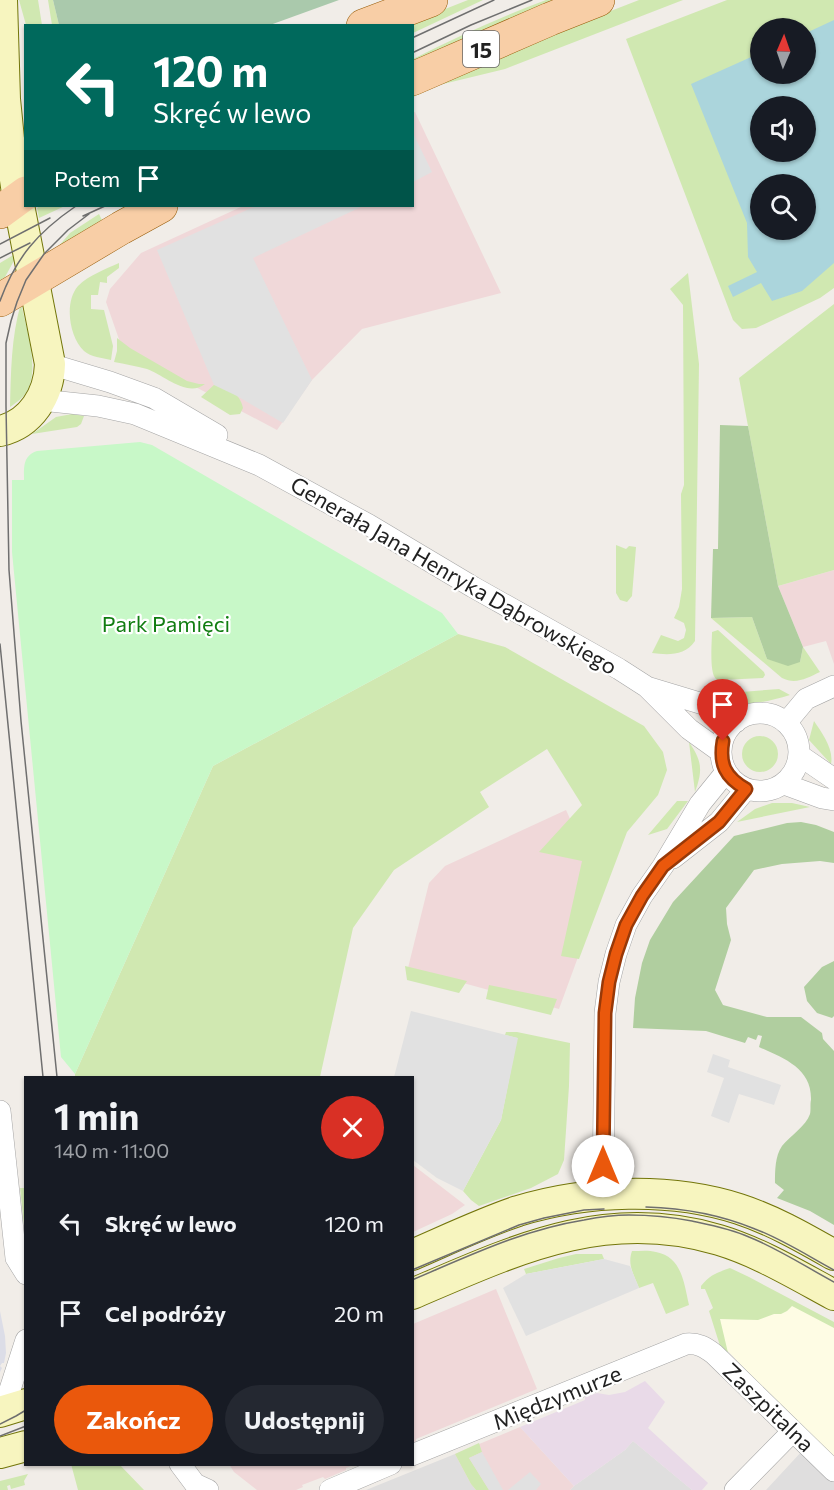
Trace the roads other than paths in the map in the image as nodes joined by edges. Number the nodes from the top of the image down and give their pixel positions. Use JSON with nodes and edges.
{"nodes":[{"id":1,"x":2,"y":0,"type":"edge"},
{"id":2,"x":431,"y":0,"type":"edge"},
{"id":3,"x":598,"y":0,"type":"edge"},
{"id":4,"x":368,"y":24,"type":"edge"},
{"id":5,"x":414,"y":78,"type":"edge"},
{"id":6,"x":15,"y":103,"type":"edge"},
{"id":7,"x":12,"y":139,"type":"edge"},
{"id":8,"x":14,"y":202,"type":"edge"},
{"id":9,"x":159,"y":207,"type":"edge"},
{"id":10,"x":32,"y":280,"type":"junction"},
{"id":11,"x":0,"y":300,"type":"edge"},
{"id":12,"x":50,"y":364,"type":"junction"},
{"id":13,"x":41,"y":400,"type":"junction"},
{"id":14,"x":0,"y":431,"type":"edge"},
{"id":15,"x":259,"y":465,"type":"junction"},
{"id":16,"x":832,"y":686,"type":"edge"},
{"id":17,"x":647,"y":687,"type":"junction"},
{"id":18,"x":736,"y":722,"type":"junction"},
{"id":19,"x":786,"y":723,"type":"junction"},
{"id":20,"x":799,"y":754,"type":"junction"},
{"id":21,"x":724,"y":762,"type":"junction"},
{"id":22,"x":834,"y":779,"type":"edge"},
{"id":23,"x":784,"y":783,"type":"junction"},
{"id":24,"x":746,"y":789,"type":"junction"},
{"id":25,"x":834,"y":800,"type":"edge"},
{"id":26,"x":663,"y":866,"type":"junction"},
{"id":27,"x":0,"y":1111,"type":"edge"},
{"id":28,"x":603,"y":1194,"type":"junction"},
{"id":29,"x":414,"y":1254,"type":"edge"},
{"id":30,"x":834,"y":1255,"type":"edge"},
{"id":31,"x":24,"y":1271,"type":"edge"},
{"id":32,"x":414,"y":1293,"type":"edge"},
{"id":33,"x":834,"y":1295,"type":"edge"},
{"id":34,"x":702,"y":1345,"type":"joint"},
{"id":35,"x":24,"y":1349,"type":"edge"},
{"id":36,"x":10,"y":1409,"type":"edge"},
{"id":37,"x":794,"y":1431,"type":"junction"},
{"id":38,"x":24,"y":1446,"type":"edge"},
{"id":39,"x":0,"y":1452,"type":"edge"},
{"id":40,"x":414,"y":1454,"type":"edge"},
{"id":41,"x":182,"y":1466,"type":"edge"},
{"id":42,"x":386,"y":1466,"type":"edge"},
{"id":43,"x":834,"y":1471,"type":"edge"},
{"id":44,"x":199,"y":1488,"type":"edge"},
{"id":45,"x":330,"y":1490,"type":"edge"},
{"id":46,"x":735,"y":1490,"type":"edge"}],
"edges":[{"from":1,"to":6,"type":"street"},
{"from":2,"to":4,"type":"main road"},
{"from":3,"to":5,"type":"main road","number":"15"},
{"from":6,"to":7,"type":"street"},
{"from":7,"to":8,"type":"street"},
{"from":8,"to":10,"type":"street"},
{"from":9,"to":10,"type":"main road"},
{"from":10,"to":11,"type":"main road"},
{"from":10,"to":12,"type":"street"},
{"from":12,"to":13,"type":"street"},
{"from":12,"to":15,"type":"street","name":"Generała Jana Henryka Dąbrowskiego"},
{"from":13,"to":14,"type":"street"},
{"from":13,"to":15,"type":"street","name":"Generała Jana Henryka Dąbrowskiego"},
{"from":15,"to":17,"type":"street","name":"Generała Jana Henryka Dąbrowskiego"},
{"from":16,"to":19,"type":"street"},
{"from":17,"to":18,"type":"street","name":"Generała Jana Henryka Dąbrowskiego"},
{"from":17,"to":21,"type":"street","name":"Generała Jana Henryka Dąbrowskiego"},
{"from":18,"to":19,"type":"street"},
{"from":18,"to":21,"type":"street"},
{"from":19,"to":20,"type":"street"},
{"from":20,"to":22,"type":"street"},
{"from":20,"to":23,"type":"street"},
{"from":21,"to":24,"type":"street"},
{"from":21,"to":26,"type":"street"},
{"from":23,"to":24,"type":"street"},
{"from":23,"to":25,"type":"street"},
{"from":24,"to":26,"type":"street"},
{"from":26,"to":28,"type":"street"},
{"from":27,"to":31,"type":"street"},
{"from":28,"to":29,"type":"street"},
{"from":28,"to":30,"type":"street"},
{"from":32,"to":33,"type":"street"},
{"from":34,"to":37,"type":"street","name":"Zaszpitalna"},
{"from":34,"to":40,"type":"street","name":"Międzymurze"},
{"from":35,"to":36,"type":"street"},
{"from":37,"to":43,"type":"street","name":"Zaszpitalna"},
{"from":37,"to":46,"type":"street"},
{"from":38,"to":39,"type":"street"},
{"from":41,"to":44,"type":"street"},
{"from":42,"to":45,"type":"street"}]}
